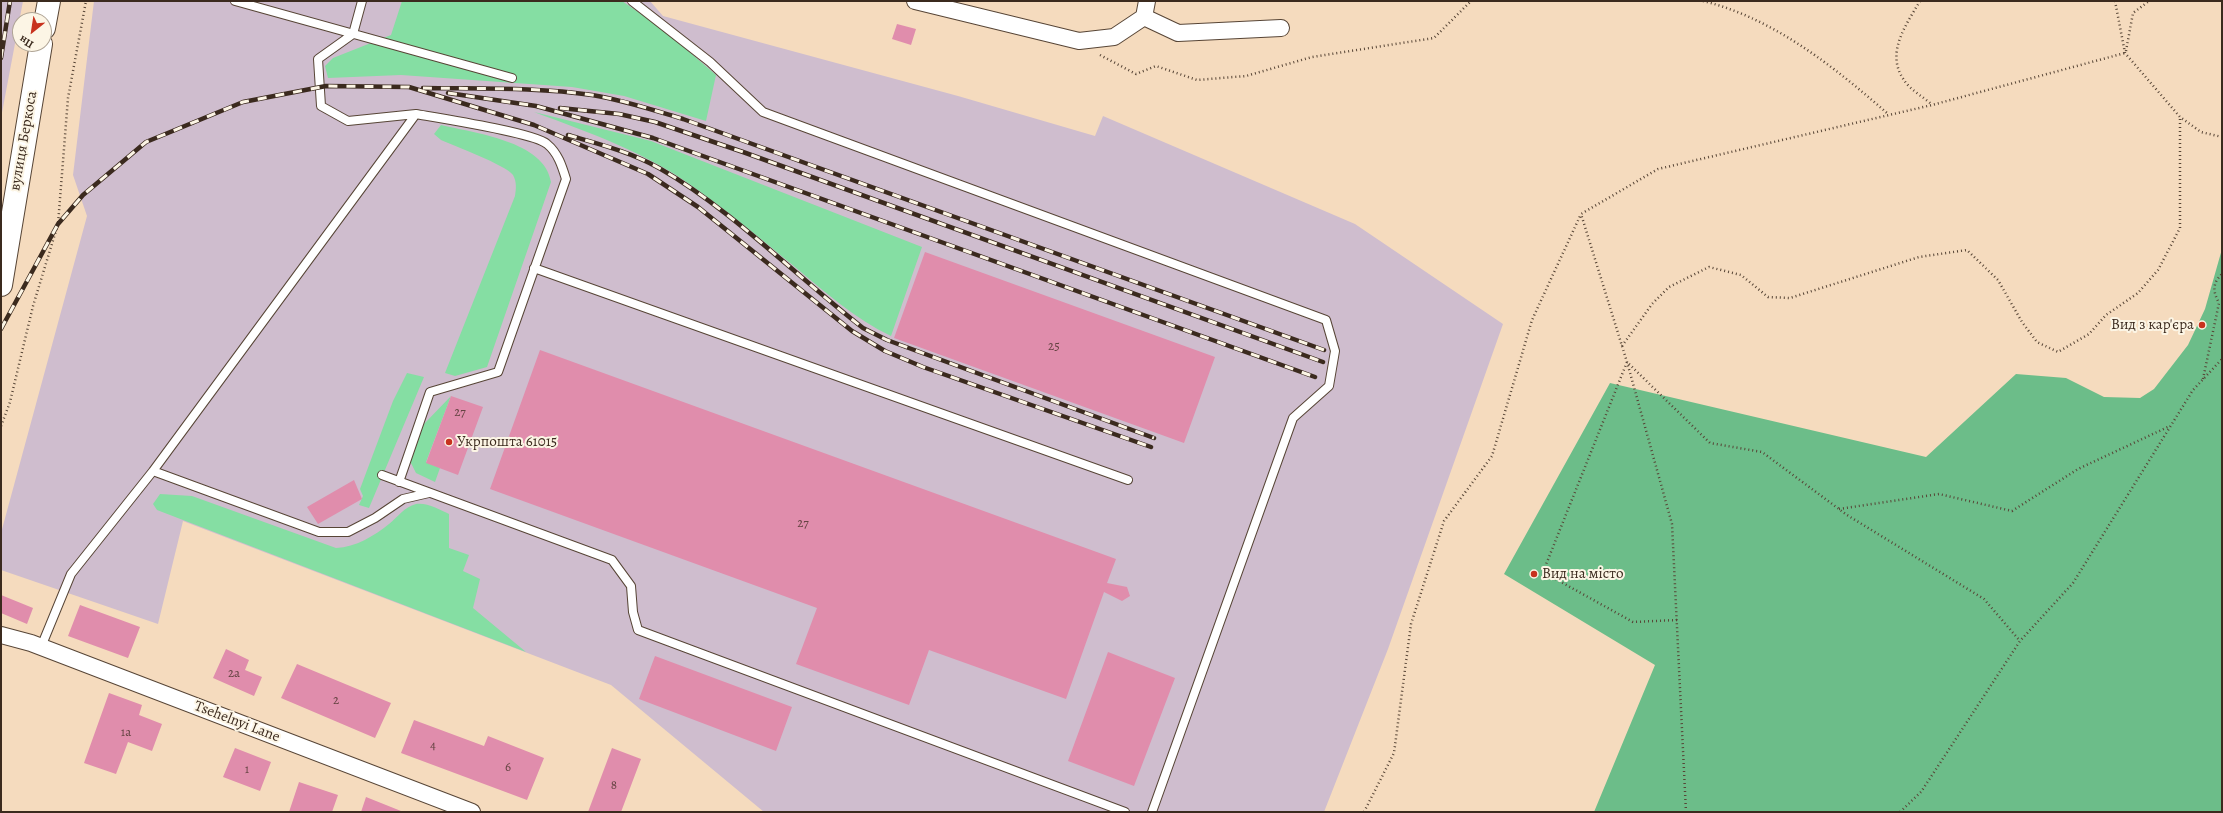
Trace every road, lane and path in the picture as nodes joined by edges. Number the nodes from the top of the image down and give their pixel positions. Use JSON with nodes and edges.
{"nodes":[{"id":1,"x":49,"y":1,"type":"edge"},
{"id":2,"x":86,"y":1,"type":"edge"},
{"id":3,"x":235,"y":1,"type":"edge"},
{"id":4,"x":362,"y":1,"type":"edge"},
{"id":5,"x":632,"y":1,"type":"edge"},
{"id":6,"x":915,"y":1,"type":"edge"},
{"id":7,"x":1471,"y":1,"type":"edge"},
{"id":8,"x":1703,"y":1,"type":"edge"},
{"id":9,"x":1920,"y":1,"type":"edge"},
{"id":10,"x":2115,"y":1,"type":"edge"},
{"id":11,"x":2149,"y":1,"type":"edge"},
{"id":12,"x":1146,"y":9,"type":"edge"},
{"id":13,"x":47,"y":12,"type":"edge"},
{"id":14,"x":1281,"y":28,"type":"dead end"},
{"id":15,"x":353,"y":34,"type":"junction"},
{"id":16,"x":1079,"y":40,"type":"junction"},
{"id":17,"x":40,"y":52,"type":"edge"},
{"id":18,"x":2125,"y":53,"type":"junction"},
{"id":19,"x":512,"y":78,"type":"dead end"},
{"id":20,"x":1932,"y":104,"type":"junction"},
{"id":21,"x":416,"y":114,"type":"junction"},
{"id":22,"x":1887,"y":114,"type":"junction"},
{"id":23,"x":2180,"y":117,"type":"junction"},
{"id":24,"x":2222,"y":137,"type":"edge"},
{"id":25,"x":1581,"y":214,"type":"junction"},
{"id":26,"x":534,"y":268,"type":"junction"},
{"id":27,"x":2222,"y":274,"type":"edge"},
{"id":28,"x":1,"y":285,"type":"edge"},
{"id":29,"x":2219,"y":303,"type":"junction"},
{"id":30,"x":2222,"y":306,"type":"edge"},
{"id":31,"x":1622,"y":347,"type":"junction"},
{"id":32,"x":2222,"y":359,"type":"edge"},
{"id":33,"x":1627,"y":362,"type":"junction"},
{"id":34,"x":2203,"y":379,"type":"junction"},
{"id":35,"x":1,"y":426,"type":"edge"},
{"id":36,"x":2171,"y":426,"type":"junction"},
{"id":37,"x":153,"y":471,"type":"junction"},
{"id":38,"x":382,"y":475,"type":"dead end"},
{"id":39,"x":1128,"y":480,"type":"dead end"},
{"id":40,"x":399,"y":482,"type":"junction"},
{"id":41,"x":430,"y":493,"type":"junction"},
{"id":42,"x":1839,"y":509,"type":"junction"},
{"id":43,"x":1677,"y":620,"type":"junction"},
{"id":44,"x":1,"y":635,"type":"edge"},
{"id":45,"x":2020,"y":641,"type":"junction"},
{"id":46,"x":41,"y":647,"type":"junction"},
{"id":47,"x":472,"y":812,"type":"edge"},
{"id":48,"x":1125,"y":812,"type":"edge"},
{"id":49,"x":1152,"y":812,"type":"edge"},
{"id":50,"x":1364,"y":812,"type":"edge"},
{"id":51,"x":1686,"y":812,"type":"edge"},
{"id":52,"x":1900,"y":812,"type":"edge"}],
"edges":[{"from":1,"to":13,"type":"street"},
{"from":2,"to":35,"type":"path"},
{"from":3,"to":15,"type":"lane"},
{"from":4,"to":15,"type":"lane"},
{"from":5,"to":49,"type":"lane"},
{"from":6,"to":16,"type":"street"},
{"from":7,"to":16,"type":"path"},
{"from":8,"to":22,"type":"path"},
{"from":9,"to":20,"type":"path"},
{"from":10,"to":18,"type":"path"},
{"from":11,"to":18,"type":"path"},
{"from":12,"to":14,"type":"street"},
{"from":12,"to":16,"type":"street"},
{"from":15,"to":19,"type":"lane"},
{"from":15,"to":21,"type":"lane"},
{"from":17,"to":28,"type":"street","name":"вулиця Беркоса"},
{"from":18,"to":20,"type":"path"},
{"from":18,"to":23,"type":"path"},
{"from":20,"to":22,"type":"path"},
{"from":21,"to":26,"type":"lane"},
{"from":21,"to":37,"type":"lane"},
{"from":22,"to":25,"type":"path"},
{"from":23,"to":24,"type":"path"},
{"from":23,"to":31,"type":"path"},
{"from":25,"to":31,"type":"path"},
{"from":25,"to":50,"type":"path"},
{"from":26,"to":39,"type":"lane"},
{"from":26,"to":40,"type":"lane"},
{"from":27,"to":29,"type":"path"},
{"from":29,"to":30,"type":"path"},
{"from":29,"to":34,"type":"path"},
{"from":31,"to":33,"type":"path"},
{"from":32,"to":34,"type":"path"},
{"from":33,"to":42,"type":"path"},
{"from":33,"to":43,"type":"path"},
{"from":33,"to":43,"type":"path"},
{"from":34,"to":36,"type":"path"},
{"from":36,"to":42,"type":"path"},
{"from":36,"to":45,"type":"path"},
{"from":37,"to":41,"type":"lane"},
{"from":37,"to":46,"type":"lane"},
{"from":38,"to":40,"type":"lane"},
{"from":40,"to":41,"type":"lane"},
{"from":41,"to":48,"type":"lane"},
{"from":42,"to":45,"type":"path"},
{"from":43,"to":51,"type":"path"},
{"from":44,"to":46,"type":"street","name":"Tsehelnyi Lane"},
{"from":45,"to":52,"type":"path"},
{"from":46,"to":47,"type":"street","name":"Tsehelnyi Lane"}]}
